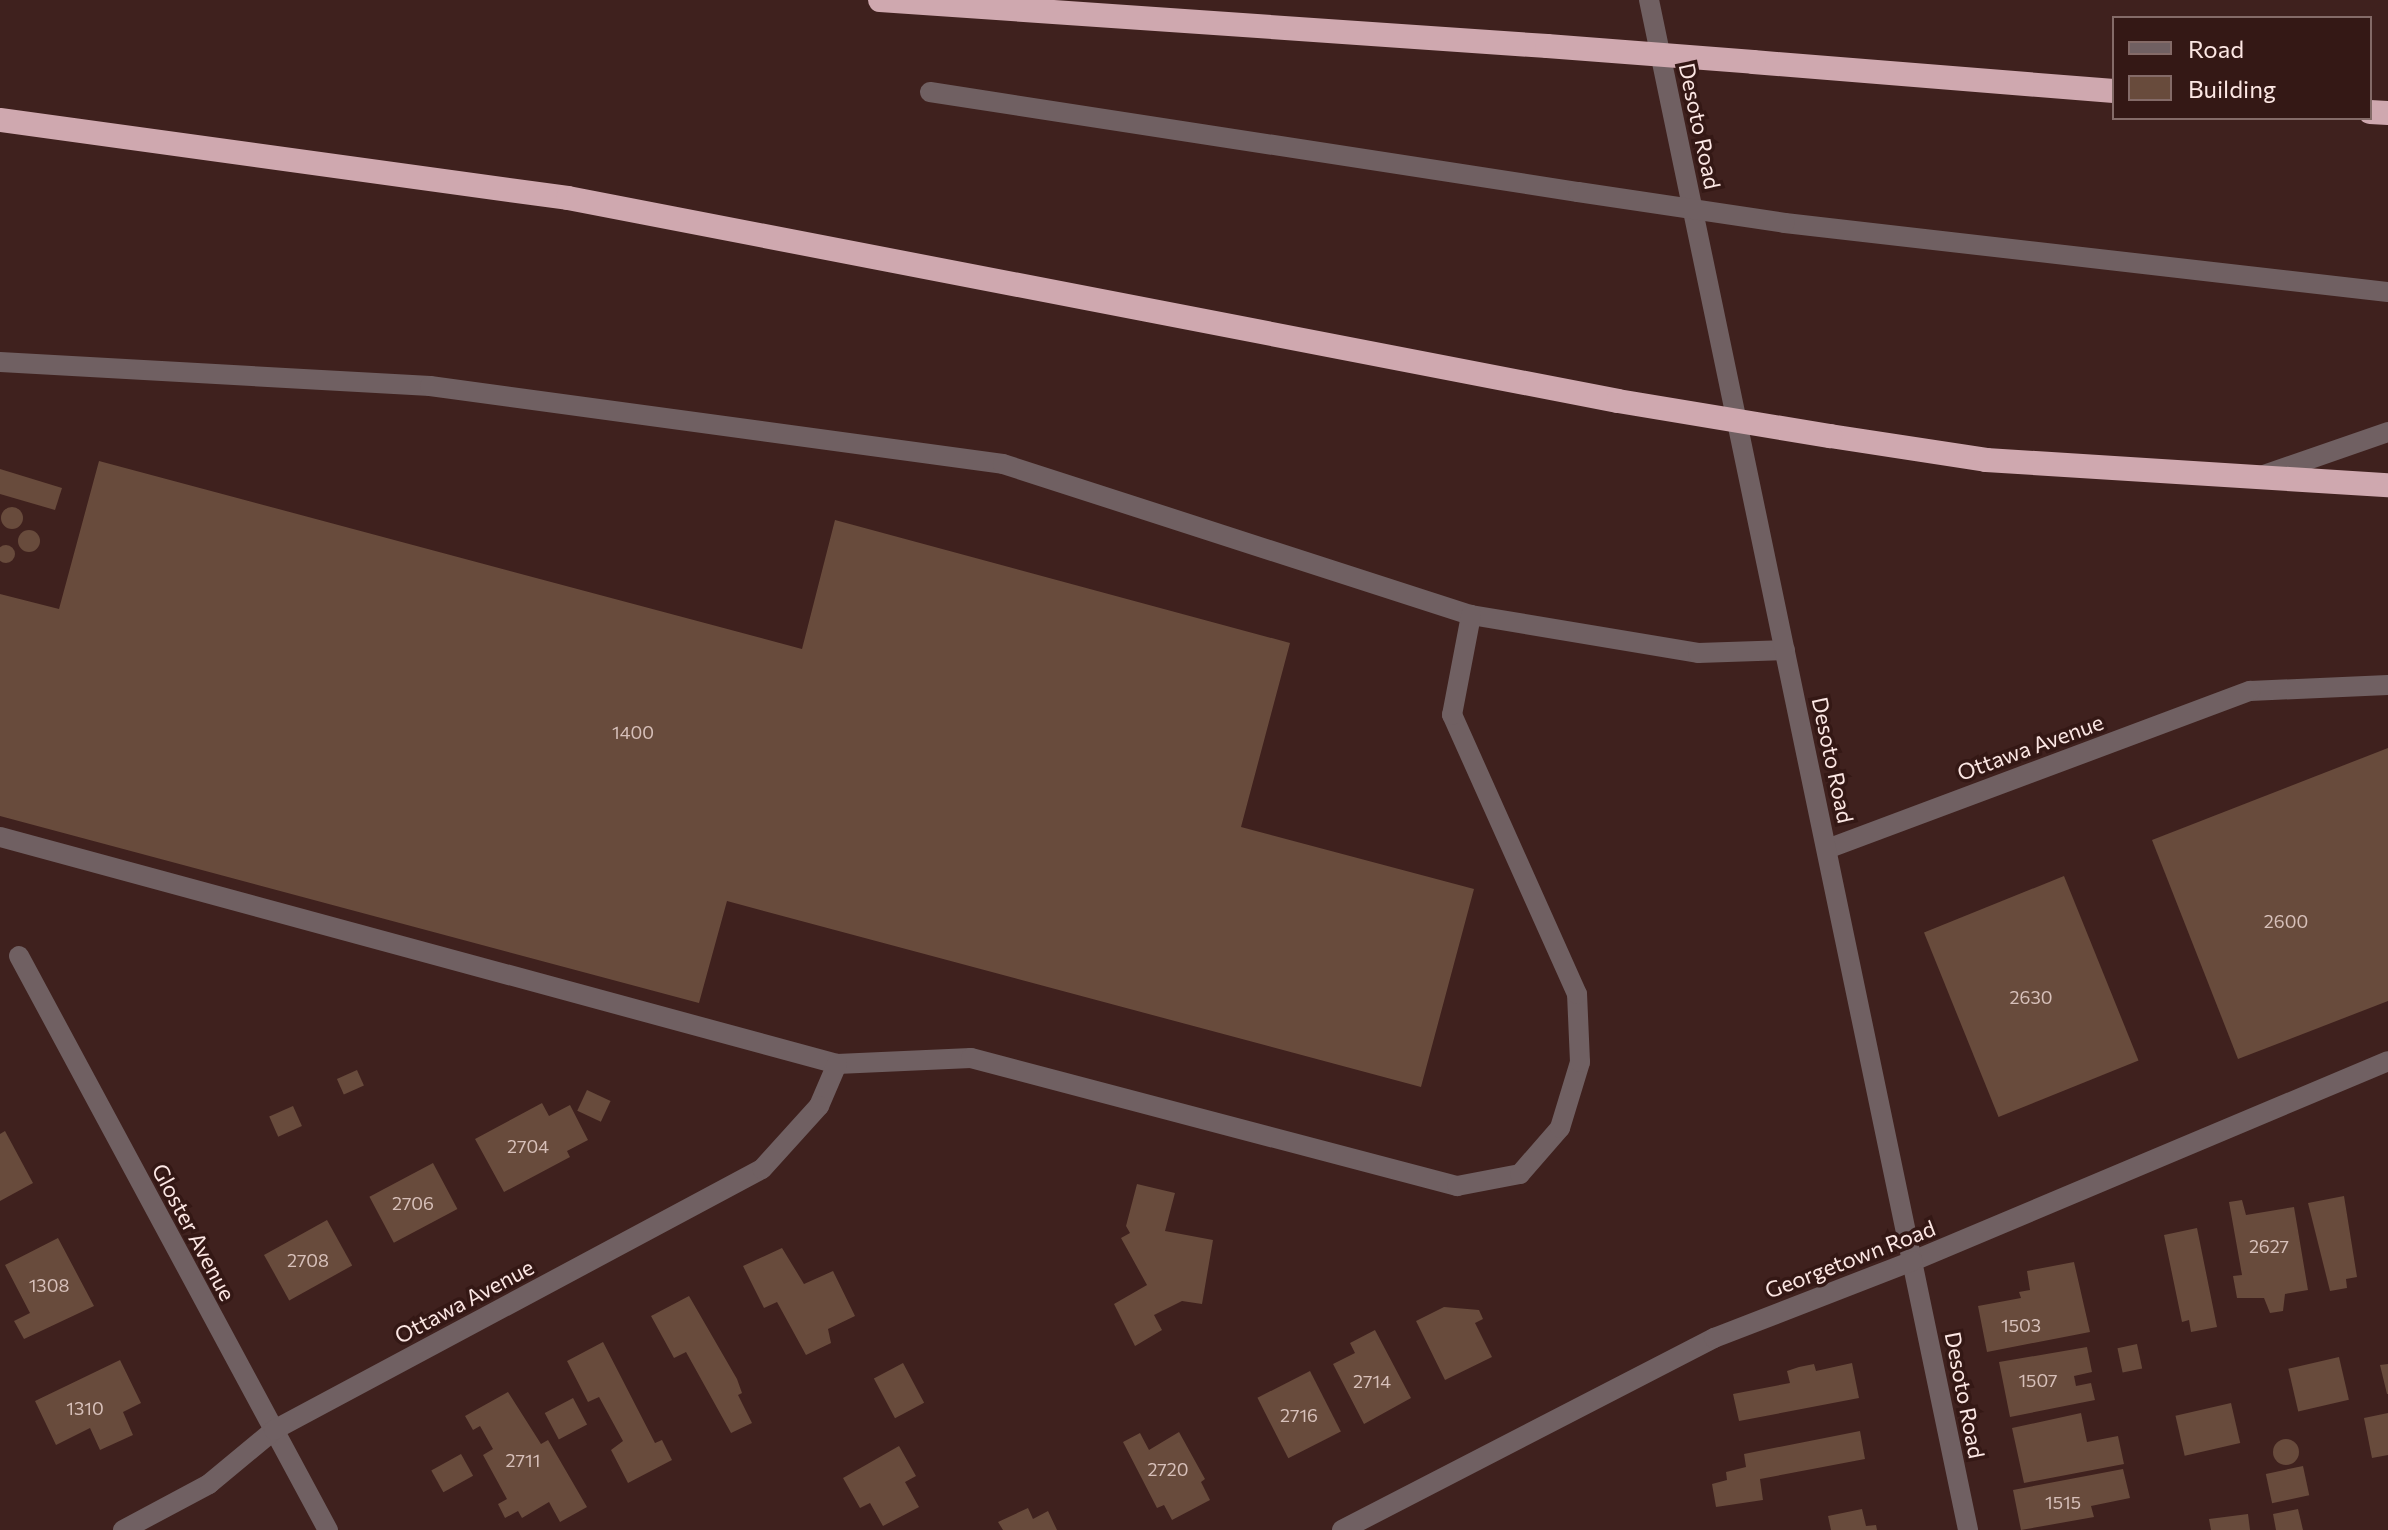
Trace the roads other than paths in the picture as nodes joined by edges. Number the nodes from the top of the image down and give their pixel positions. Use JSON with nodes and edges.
{"nodes":[{"id":1,"x":880,"y":0,"type":"edge"},
{"id":2,"x":1649,"y":0,"type":"edge"},
{"id":3,"x":2112,"y":91,"type":"edge"},
{"id":4,"x":930,"y":92,"type":"dead end"},
{"id":5,"x":0,"y":120,"type":"edge"},
{"id":6,"x":0,"y":126,"type":"edge"},
{"id":7,"x":133,"y":135,"type":"junction"},
{"id":8,"x":2388,"y":292,"type":"edge"},
{"id":9,"x":0,"y":362,"type":"edge"},
{"id":10,"x":2388,"y":432,"type":"edge"},
{"id":11,"x":2253,"y":479,"type":"junction"},
{"id":12,"x":2388,"y":485,"type":"edge"},
{"id":13,"x":1471,"y":615,"type":"junction"},
{"id":14,"x":1785,"y":650,"type":"junction"},
{"id":15,"x":2388,"y":685,"type":"edge"},
{"id":16,"x":0,"y":837,"type":"edge"},
{"id":17,"x":1827,"y":849,"type":"junction"},
{"id":18,"x":19,"y":956,"type":"dead end"},
{"id":19,"x":2388,"y":1061,"type":"edge"},
{"id":20,"x":837,"y":1064,"type":"junction"},
{"id":21,"x":1913,"y":1261,"type":"junction"},
{"id":22,"x":274,"y":1430,"type":"junction"},
{"id":23,"x":123,"y":1530,"type":"edge"},
{"id":24,"x":328,"y":1530,"type":"edge"},
{"id":25,"x":1342,"y":1530,"type":"edge"},
{"id":26,"x":1968,"y":1530,"type":"edge"}],
"edges":[{"from":1,"to":3,"type":"highway","bridge":true},
{"from":2,"to":14,"type":"street","name":"Desoto Road"},
{"from":4,"to":8,"type":"street","bridge":true},
{"from":5,"to":7,"type":"highway"},
{"from":6,"to":7,"type":"highway"},
{"from":7,"to":11,"type":"highway","bridge":true},
{"from":9,"to":13,"type":"street"},
{"from":10,"to":11,"type":"street"},
{"from":11,"to":12,"type":"highway"},
{"from":13,"to":14,"type":"street"},
{"from":13,"to":20,"type":"street"},
{"from":14,"to":17,"type":"street","name":"Desoto Road"},
{"from":15,"to":17,"type":"street","name":"Ottawa Avenue"},
{"from":16,"to":20,"type":"street"},
{"from":17,"to":21,"type":"street","name":"Desoto Road"},
{"from":18,"to":22,"type":"street","name":"Gloster Avenue"},
{"from":19,"to":21,"type":"street","name":"Georgetown Road"},
{"from":20,"to":22,"type":"street","name":"Ottawa Avenue"},
{"from":21,"to":25,"type":"street","name":"Georgetown Road"},
{"from":21,"to":26,"type":"street","name":"Desoto Road"},
{"from":22,"to":23,"type":"street","name":"Ottawa Avenue"},
{"from":22,"to":24,"type":"street","name":"Gloster Avenue"}]}
